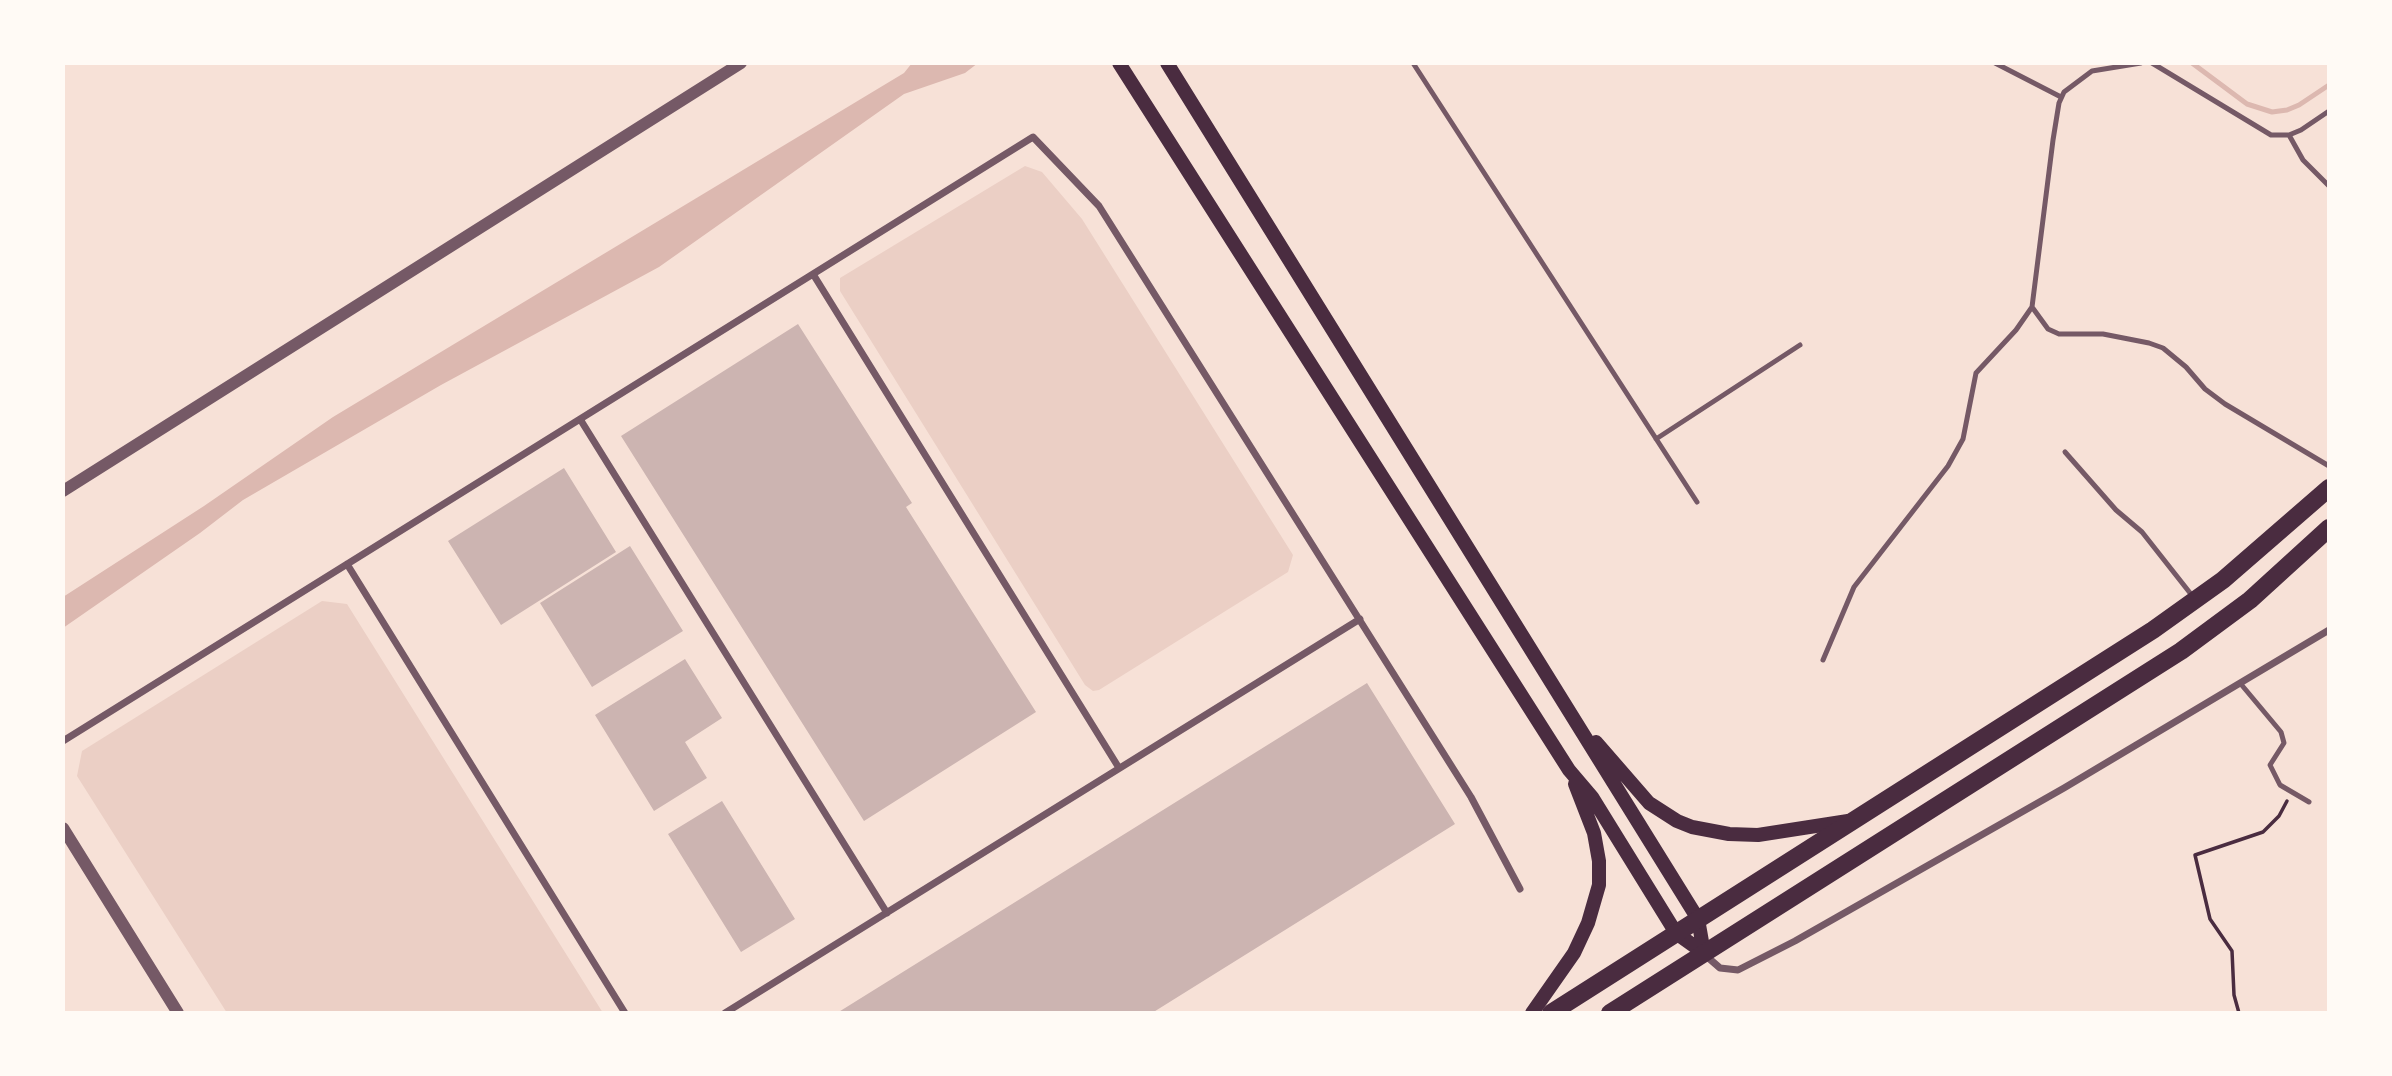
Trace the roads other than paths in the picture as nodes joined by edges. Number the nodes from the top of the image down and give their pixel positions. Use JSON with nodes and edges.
{"nodes":[{"id":1,"x":741,"y":63,"type":"edge"},
{"id":2,"x":1119,"y":63,"type":"edge"},
{"id":3,"x":1167,"y":63,"type":"edge"},
{"id":4,"x":1413,"y":63,"type":"edge"},
{"id":5,"x":1995,"y":63,"type":"edge"},
{"id":6,"x":2141,"y":63,"type":"edge"},
{"id":7,"x":2152,"y":63,"type":"edge"},
{"id":8,"x":2061,"y":97,"type":"junction"},
{"id":9,"x":2329,"y":111,"type":"edge"},
{"id":10,"x":2289,"y":135,"type":"junction"},
{"id":11,"x":2329,"y":186,"type":"edge"},
{"id":12,"x":813,"y":274,"type":"junction"},
{"id":13,"x":2032,"y":307,"type":"junction"},
{"id":14,"x":1800,"y":345,"type":"dead end"},
{"id":15,"x":580,"y":419,"type":"junction"},
{"id":16,"x":1657,"y":439,"type":"junction"},
{"id":17,"x":2064,"y":452,"type":"dead end"},
{"id":18,"x":2329,"y":466,"type":"edge"},
{"id":19,"x":2329,"y":488,"type":"edge"},
{"id":20,"x":63,"y":491,"type":"edge"},
{"id":21,"x":1697,"y":502,"type":"dead end"},
{"id":22,"x":2329,"y":528,"type":"edge"},
{"id":23,"x":347,"y":564,"type":"junction"},
{"id":24,"x":2196,"y":601,"type":"junction"},
{"id":25,"x":1360,"y":618,"type":"junction"},
{"id":26,"x":2329,"y":630,"type":"edge"},
{"id":27,"x":1823,"y":660,"type":"dead end"},
{"id":28,"x":2240,"y":683,"type":"junction"},
{"id":29,"x":1568,"y":709,"type":"junction"},
{"id":30,"x":63,"y":741,"type":"edge"},
{"id":31,"x":1119,"y":768,"type":"junction"},
{"id":32,"x":1569,"y":770,"type":"junction"},
{"id":33,"x":2309,"y":802,"type":"dead end"},
{"id":34,"x":1853,"y":821,"type":"junction"},
{"id":35,"x":63,"y":828,"type":"edge"},
{"id":36,"x":1520,"y":890,"type":"dead end"},
{"id":37,"x":887,"y":913,"type":"junction"},
{"id":38,"x":1698,"y":919,"type":"junction"},
{"id":39,"x":1676,"y":933,"type":"junction"},
{"id":40,"x":1704,"y":953,"type":"junction"},
{"id":41,"x":178,"y":1013,"type":"edge"},
{"id":42,"x":625,"y":1013,"type":"edge"},
{"id":43,"x":725,"y":1013,"type":"edge"},
{"id":44,"x":1532,"y":1013,"type":"edge"},
{"id":45,"x":1551,"y":1013,"type":"edge"},
{"id":46,"x":1610,"y":1013,"type":"edge"}],
"edges":[{"from":1,"to":20,"type":"street"},
{"from":2,"to":32,"type":"main road"},
{"from":3,"to":29,"type":"main road"},
{"from":4,"to":16,"type":"lane"},
{"from":5,"to":8,"type":"lane"},
{"from":6,"to":8,"type":"lane"},
{"from":7,"to":10,"type":"lane"},
{"from":8,"to":13,"type":"lane"},
{"from":9,"to":10,"type":"lane"},
{"from":10,"to":11,"type":"lane"},
{"from":12,"to":15,"type":"street"},
{"from":12,"to":25,"type":"street"},
{"from":12,"to":31,"type":"street"},
{"from":13,"to":18,"type":"lane"},
{"from":13,"to":27,"type":"lane"},
{"from":14,"to":16,"type":"lane"},
{"from":15,"to":23,"type":"street"},
{"from":15,"to":37,"type":"street"},
{"from":16,"to":21,"type":"lane"},
{"from":17,"to":24,"type":"lane"},
{"from":19,"to":24,"type":"main road"},
{"from":22,"to":40,"type":"main road"},
{"from":23,"to":30,"type":"street"},
{"from":23,"to":42,"type":"street"},
{"from":24,"to":34,"type":"main road"},
{"from":25,"to":31,"type":"street"},
{"from":25,"to":36,"type":"street"},
{"from":26,"to":28,"type":"street"},
{"from":28,"to":33,"type":"lane"},
{"from":28,"to":40,"type":"street"},
{"from":29,"to":34,"type":"main road"},
{"from":29,"to":38,"type":"main road"},
{"from":31,"to":37,"type":"street"},
{"from":32,"to":39,"type":"main road"},
{"from":32,"to":44,"type":"main road"},
{"from":34,"to":38,"type":"main road"},
{"from":35,"to":41,"type":"street"},
{"from":37,"to":43,"type":"street"},
{"from":38,"to":39,"type":"main road"},
{"from":38,"to":40,"type":"main road"},
{"from":39,"to":40,"type":"main road"},
{"from":39,"to":45,"type":"main road"},
{"from":40,"to":46,"type":"main road"}]}
